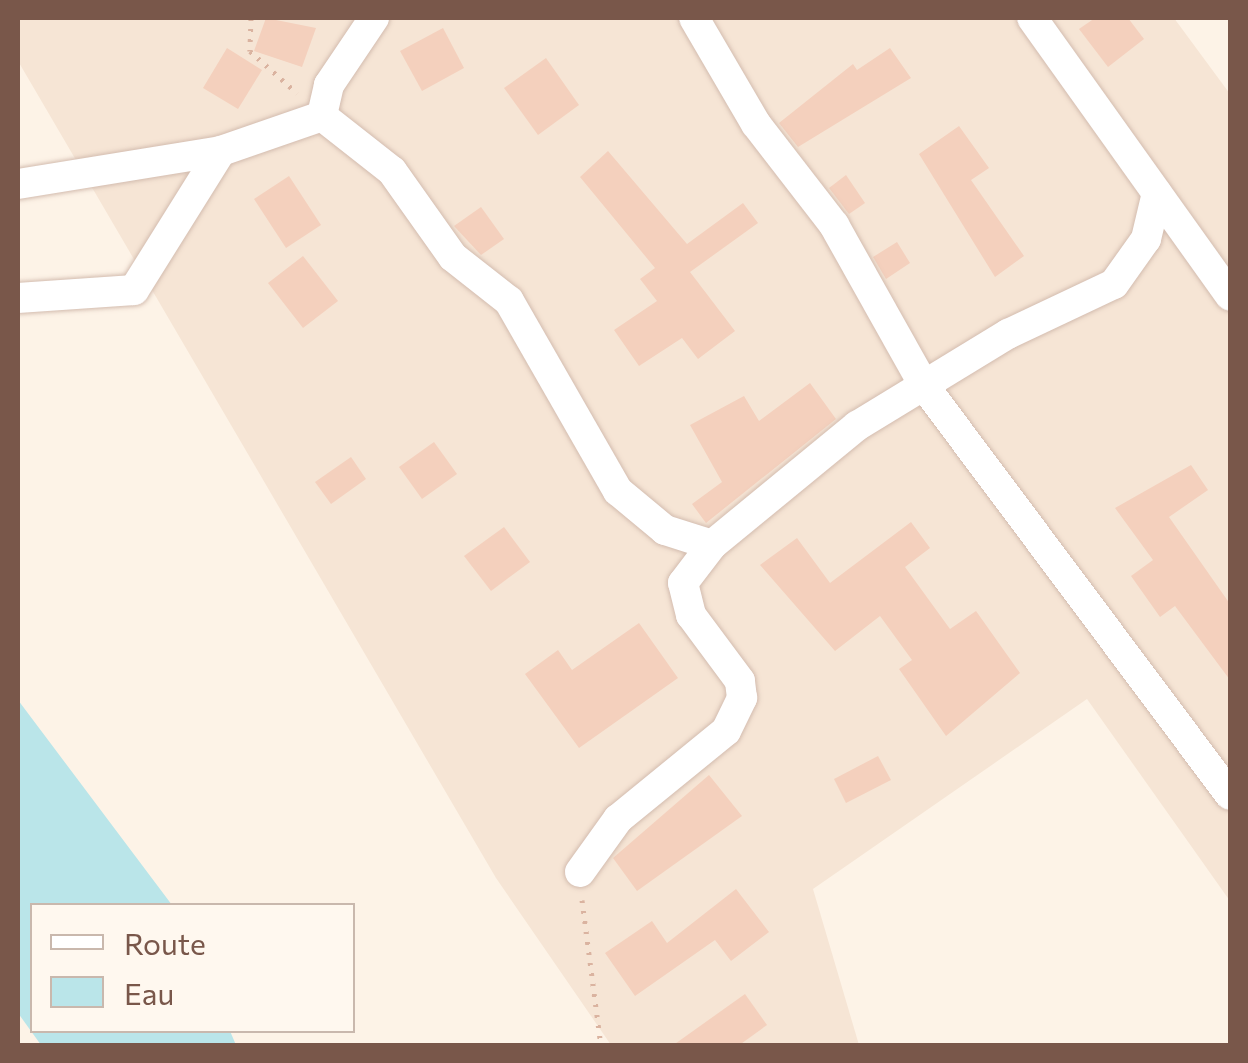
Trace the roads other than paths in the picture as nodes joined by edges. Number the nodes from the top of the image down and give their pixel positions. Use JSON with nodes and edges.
{"nodes":[{"id":1,"x":374,"y":18,"type":"edge"},
{"id":2,"x":694,"y":18,"type":"edge"},
{"id":3,"x":1032,"y":18,"type":"edge"},
{"id":4,"x":322,"y":116,"type":"junction"},
{"id":5,"x":222,"y":151,"type":"junction"},
{"id":6,"x":18,"y":184,"type":"edge"},
{"id":7,"x":1157,"y":193,"type":"junction"},
{"id":8,"x":1230,"y":296,"type":"edge"},
{"id":9,"x":18,"y":298,"type":"edge"},
{"id":10,"x":924,"y":386,"type":"junction"},
{"id":11,"x":712,"y":545,"type":"junction"},
{"id":12,"x":1230,"y":795,"type":"edge"},
{"id":13,"x":580,"y":872,"type":"road end"}],
"edges":[{"from":1,"to":4,"type":"street"},
{"from":2,"to":10,"type":"street"},
{"from":3,"to":7,"type":"street"},
{"from":4,"to":5,"type":"street"},
{"from":4,"to":11,"type":"street"},
{"from":5,"to":6,"type":"street"},
{"from":5,"to":9,"type":"street"},
{"from":7,"to":8,"type":"street"},
{"from":7,"to":10,"type":"street"},
{"from":10,"to":11,"type":"street"},
{"from":10,"to":12,"type":"street"},
{"from":11,"to":13,"type":"street"}]}
